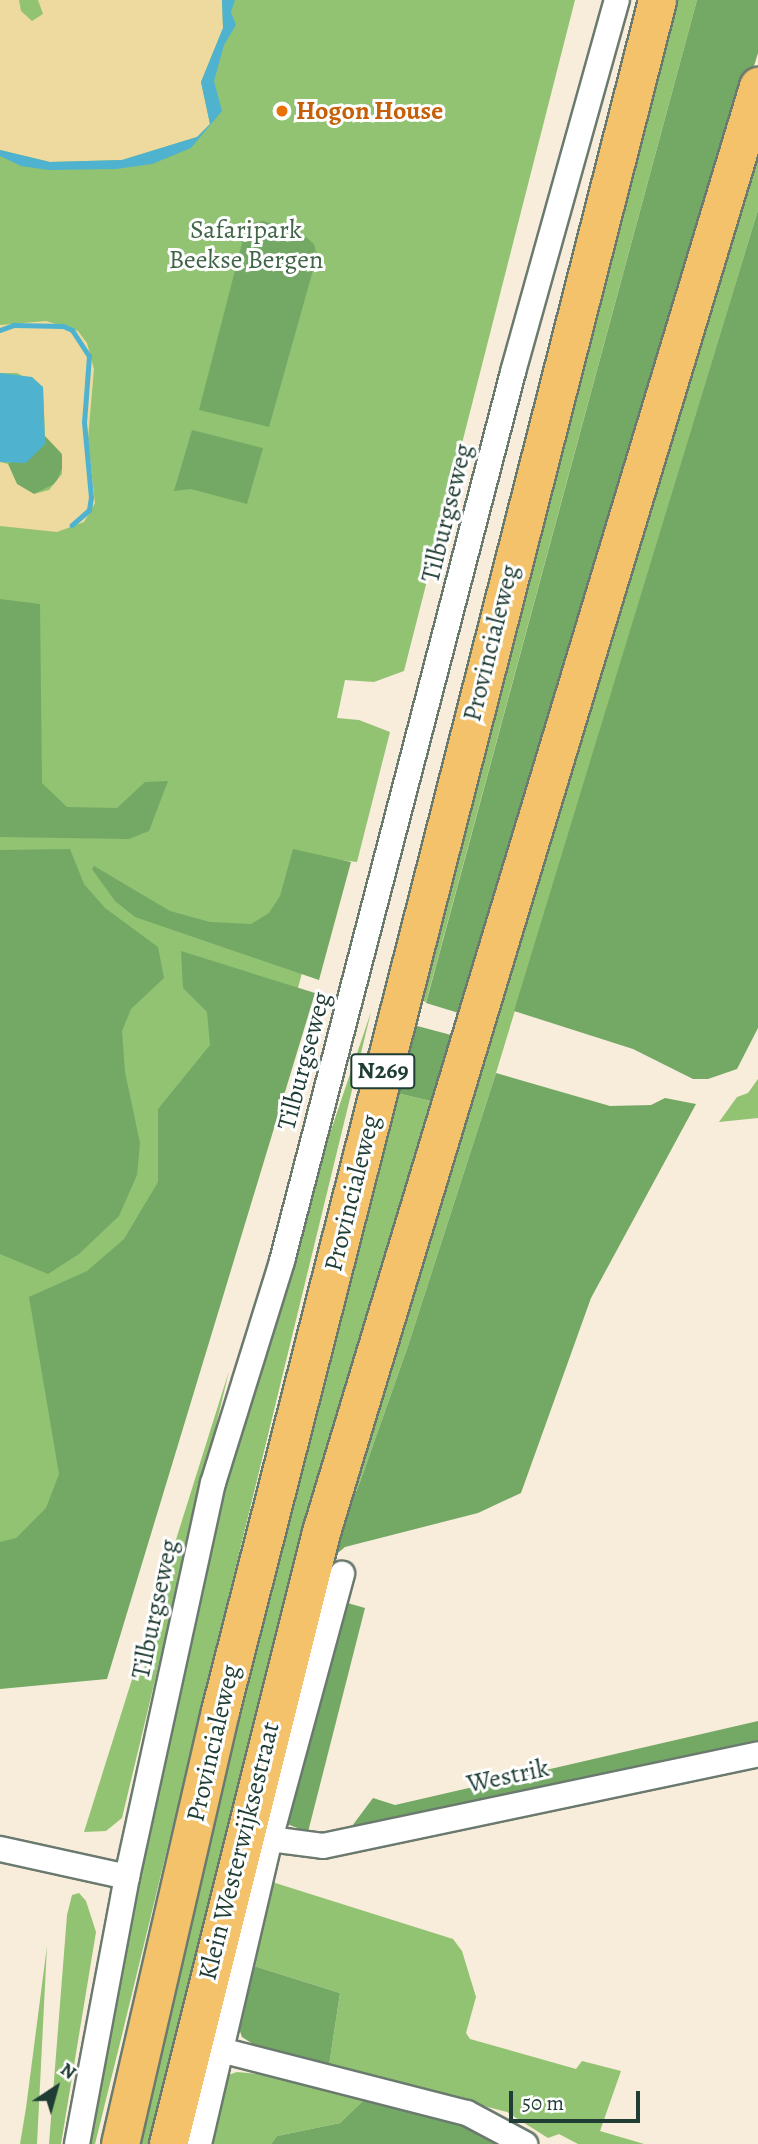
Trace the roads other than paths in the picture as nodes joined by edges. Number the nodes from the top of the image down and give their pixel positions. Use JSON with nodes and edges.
{"nodes":[{"id":1,"x":617,"y":0,"type":"edge"},
{"id":2,"x":657,"y":0,"type":"edge"},
{"id":3,"x":758,"y":86,"type":"edge"},
{"id":4,"x":342,"y":1574,"type":"dead end"},
{"id":5,"x":758,"y":1754,"type":"edge"},
{"id":6,"x":270,"y":1839,"type":"junction"},
{"id":7,"x":0,"y":1849,"type":"edge"},
{"id":8,"x":127,"y":1877,"type":"junction"},
{"id":9,"x":221,"y":2050,"type":"junction"},
{"id":10,"x":77,"y":2144,"type":"edge"},
{"id":11,"x":120,"y":2144,"type":"edge"},
{"id":12,"x":168,"y":2144,"type":"edge"},
{"id":13,"x":199,"y":2144,"type":"edge"},
{"id":14,"x":525,"y":2144,"type":"edge"}],
"edges":[{"from":1,"to":8,"type":"street","name":"Tilburgseweg"},
{"from":2,"to":11,"type":"highway","name":"Provincialeweg","number":"N269"},
{"from":3,"to":12,"type":"highway","name":"Provincialeweg","number":"N269"},
{"from":4,"to":6,"type":"street","name":"Klein Westerwijksestraat"},
{"from":5,"to":6,"type":"street","name":"Westrik"},
{"from":6,"to":9,"type":"street","name":"Klein Westerwijksestraat"},
{"from":7,"to":8,"type":"street"},
{"from":8,"to":10,"type":"street","name":"Tilburgseweg"},
{"from":9,"to":13,"type":"street","name":"Klein Westerwijksestraat"},
{"from":9,"to":14,"type":"street"}]}
